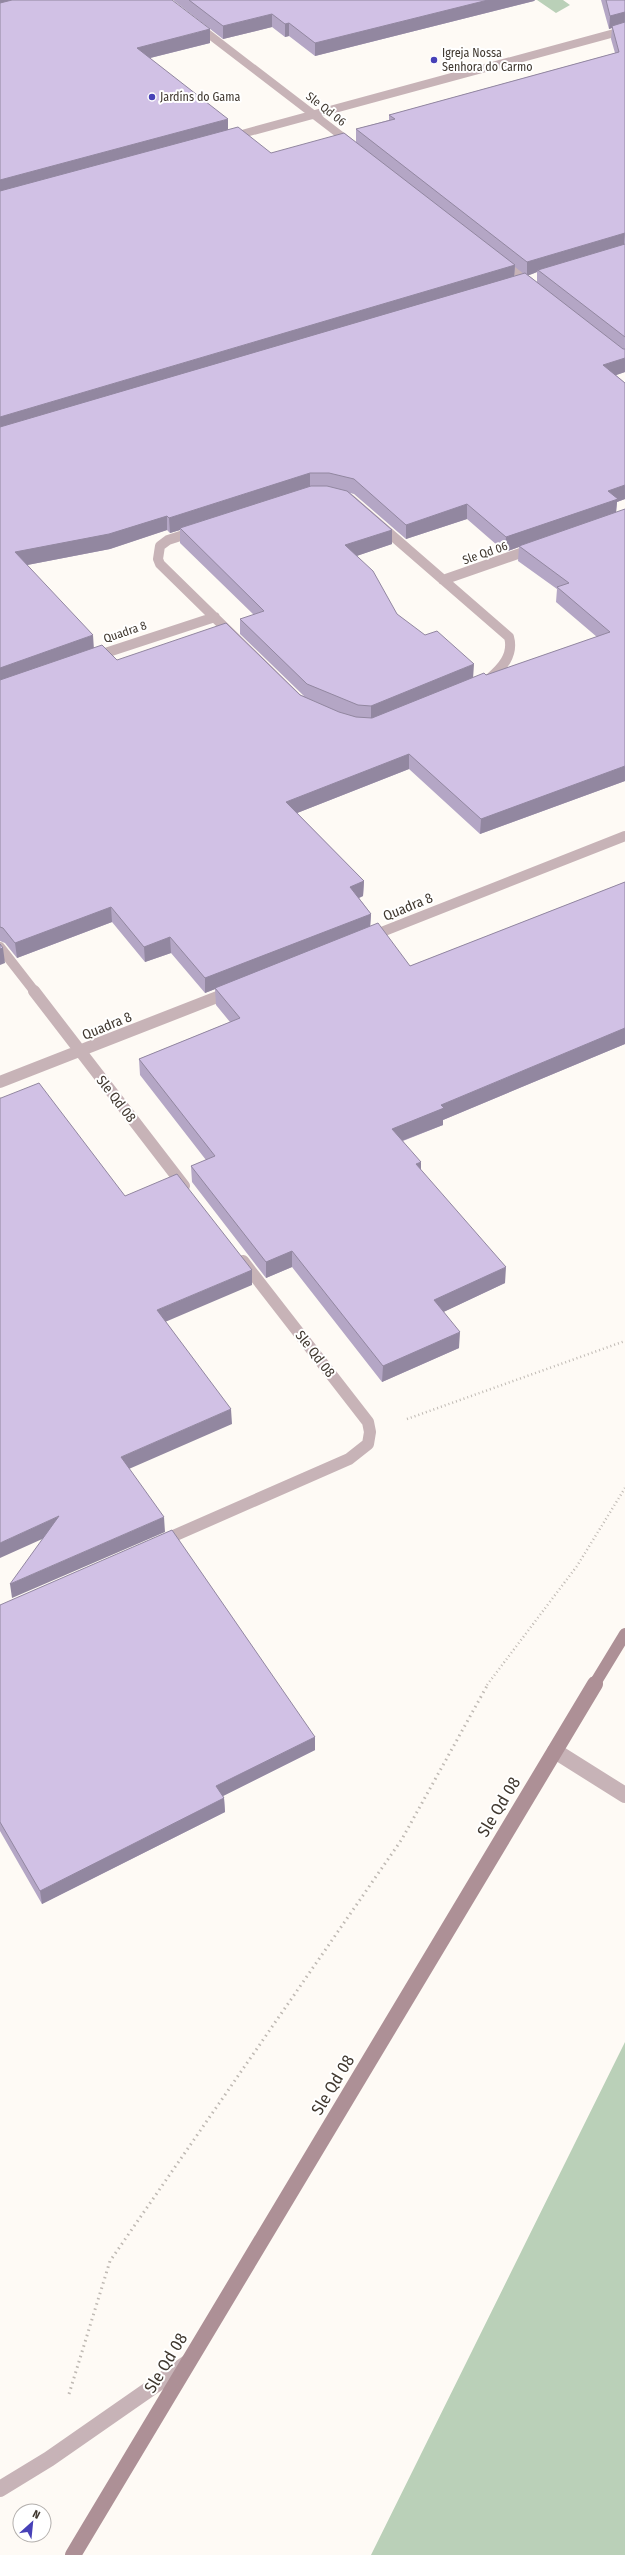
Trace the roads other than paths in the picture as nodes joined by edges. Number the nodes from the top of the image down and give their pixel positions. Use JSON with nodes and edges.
{"nodes":[{"id":1,"x":188,"y":19,"type":"edge"},
{"id":2,"x":625,"y":30,"type":"edge"},
{"id":3,"x":314,"y":114,"type":"junction"},
{"id":4,"x":221,"y":140,"type":"edge"},
{"id":5,"x":357,"y":148,"type":"edge"},
{"id":6,"x":492,"y":253,"type":"edge"},
{"id":7,"x":541,"y":292,"type":"edge"},
{"id":8,"x":545,"y":545,"type":"edge"},
{"id":9,"x":443,"y":580,"type":"junction"},
{"id":10,"x":215,"y":617,"type":"junction"},
{"id":11,"x":82,"y":661,"type":"edge"},
{"id":12,"x":625,"y":836,"type":"edge"},
{"id":13,"x":359,"y":941,"type":"edge"},
{"id":14,"x":0,"y":947,"type":"edge"},
{"id":15,"x":241,"y":987,"type":"edge"},
{"id":16,"x":79,"y":1052,"type":"junction"},
{"id":17,"x":0,"y":1082,"type":"edge"},
{"id":18,"x":192,"y":1196,"type":"edge"},
{"id":19,"x":236,"y":1252,"type":"edge"},
{"id":20,"x":153,"y":1545,"type":"edge"},
{"id":21,"x":625,"y":1634,"type":"edge"},
{"id":22,"x":555,"y":1750,"type":"junction"},
{"id":23,"x":625,"y":1795,"type":"edge"},
{"id":24,"x":189,"y":2361,"type":"junction"},
{"id":25,"x":0,"y":2489,"type":"edge"},
{"id":26,"x":73,"y":2555,"type":"edge"}],
"edges":[{"from":1,"to":3,"type":"street","name":"Sle Qd 06"},
{"from":2,"to":3,"type":"street"},
{"from":3,"to":4,"type":"street"},
{"from":3,"to":5,"type":"street","name":"Sle Qd 06"},
{"from":6,"to":7,"type":"street"},
{"from":8,"to":9,"type":"street","name":"Sle Qd 06"},
{"from":9,"to":10,"type":"street"},
{"from":9,"to":10,"type":"street"},
{"from":10,"to":11,"type":"street","name":"Quadra 8"},
{"from":12,"to":13,"type":"street","name":"Quadra 8"},
{"from":14,"to":16,"type":"street","name":"Sle Qd 08"},
{"from":15,"to":16,"type":"street","name":"Quadra 8"},
{"from":16,"to":17,"type":"street","name":"Quadra 8"},
{"from":16,"to":18,"type":"street","name":"Sle Qd 08"},
{"from":19,"to":20,"type":"street","name":"Sle Qd 08"},
{"from":21,"to":22,"type":"street","name":"Sle Qd 08"},
{"from":22,"to":23,"type":"street"},
{"from":22,"to":24,"type":"street","name":"Sle Qd 08"},
{"from":24,"to":25,"type":"street"},
{"from":24,"to":26,"type":"street","name":"Sle Qd 08"}]}
